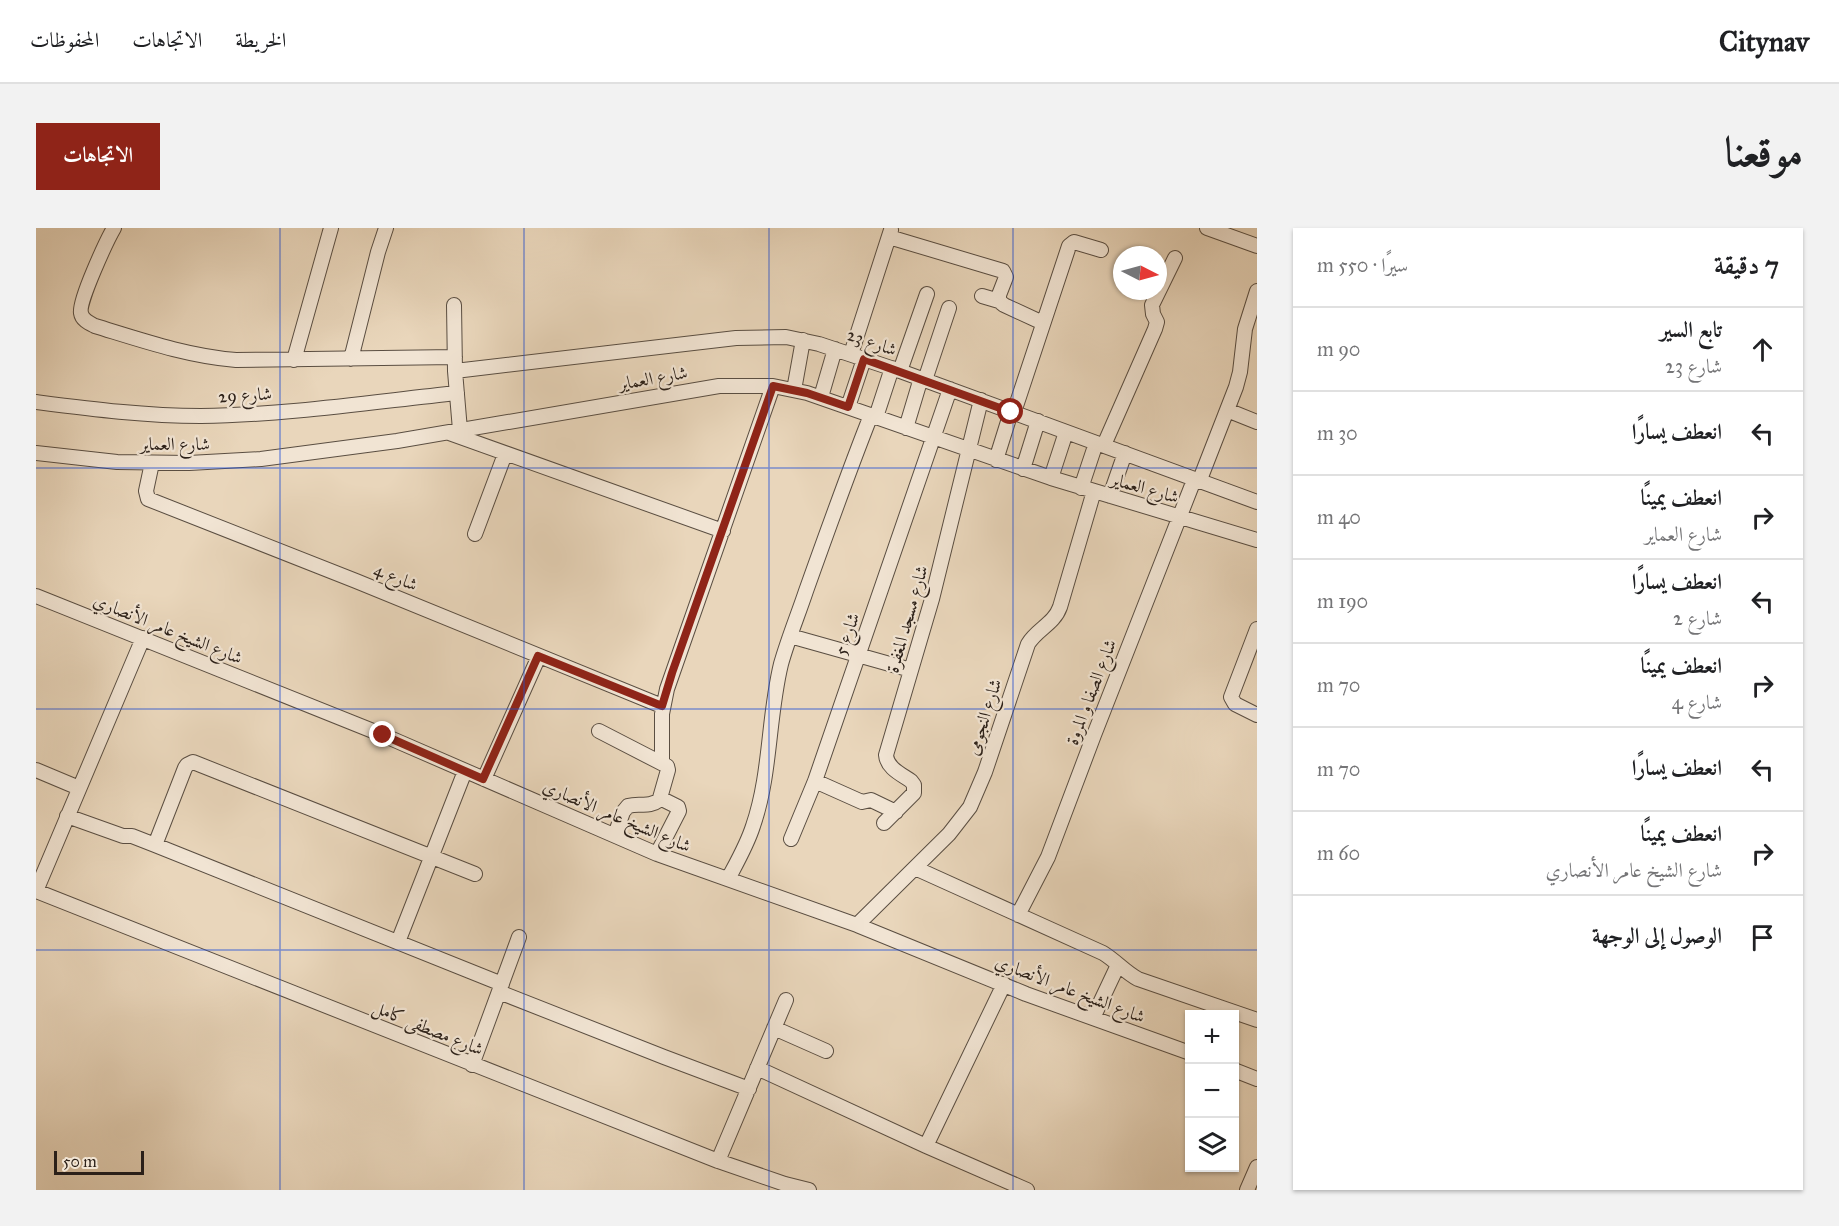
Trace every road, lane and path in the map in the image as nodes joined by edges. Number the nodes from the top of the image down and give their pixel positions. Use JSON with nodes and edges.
{"nodes":[{"id":1,"x":114,"y":228,"type":"edge"},
{"id":2,"x":331,"y":228,"type":"edge"},
{"id":3,"x":386,"y":228,"type":"edge"},
{"id":4,"x":1207,"y":228,"type":"edge"},
{"id":5,"x":1221,"y":230,"type":"edge"},
{"id":6,"x":890,"y":232,"type":"edge"},
{"id":7,"x":1257,"y":246,"type":"edge"},
{"id":8,"x":1101,"y":250,"type":"dead end"},
{"id":9,"x":1175,"y":258,"type":"dead end"},
{"id":10,"x":1257,"y":291,"type":"edge"},
{"id":11,"x":927,"y":294,"type":"dead end"},
{"id":12,"x":982,"y":296,"type":"dead end"},
{"id":13,"x":999,"y":301,"type":"junction"},
{"id":14,"x":454,"y":305,"type":"dead end"},
{"id":15,"x":949,"y":308,"type":"dead end"},
{"id":16,"x":1043,"y":323,"type":"junction"},
{"id":17,"x":803,"y":340,"type":"junction"},
{"id":18,"x":836,"y":349,"type":"junction"},
{"id":19,"x":850,"y":354,"type":"junction"},
{"id":20,"x":351,"y":359,"type":"junction"},
{"id":21,"x":864,"y":359,"type":"junction"},
{"id":22,"x":294,"y":360,"type":"junction"},
{"id":23,"x":455,"y":364,"type":"junction"},
{"id":24,"x":896,"y":369,"type":"junction"},
{"id":25,"x":923,"y":379,"type":"junction"},
{"id":26,"x":773,"y":386,"type":"junction"},
{"id":27,"x":951,"y":389,"type":"junction"},
{"id":28,"x":794,"y":390,"type":"junction"},
{"id":29,"x":457,"y":393,"type":"junction"},
{"id":30,"x":820,"y":397,"type":"junction"},
{"id":31,"x":981,"y":400,"type":"junction"},
{"id":32,"x":36,"y":402,"type":"edge"},
{"id":33,"x":848,"y":407,"type":"junction"},
{"id":34,"x":1227,"y":410,"type":"junction"},
{"id":35,"x":1012,"y":412,"type":"junction"},
{"id":36,"x":874,"y":416,"type":"junction"},
{"id":37,"x":1255,"y":416,"type":"edge"},
{"id":38,"x":1038,"y":421,"type":"junction"},
{"id":39,"x":906,"y":428,"type":"junction"},
{"id":40,"x":453,"y":431,"type":"junction"},
{"id":41,"x":1065,"y":432,"type":"junction"},
{"id":42,"x":934,"y":438,"type":"junction"},
{"id":43,"x":1100,"y":444,"type":"junction"},
{"id":44,"x":968,"y":450,"type":"junction"},
{"id":45,"x":36,"y":453,"type":"edge"},
{"id":46,"x":1125,"y":453,"type":"junction"},
{"id":47,"x":506,"y":454,"type":"junction"},
{"id":48,"x":996,"y":460,"type":"junction"},
{"id":49,"x":152,"y":463,"type":"junction"},
{"id":50,"x":1023,"y":468,"type":"junction"},
{"id":51,"x":1051,"y":478,"type":"junction"},
{"id":52,"x":1197,"y":481,"type":"junction"},
{"id":53,"x":1088,"y":489,"type":"junction"},
{"id":54,"x":1110,"y":496,"type":"junction"},
{"id":55,"x":1257,"y":502,"type":"edge"},
{"id":56,"x":1179,"y":516,"type":"junction"},
{"id":57,"x":723,"y":531,"type":"junction"},
{"id":58,"x":475,"y":534,"type":"dead end"},
{"id":59,"x":1257,"y":540,"type":"edge"},
{"id":60,"x":36,"y":596,"type":"edge"},
{"id":61,"x":1257,"y":629,"type":"edge"},
{"id":62,"x":790,"y":636,"type":"junction"},
{"id":63,"x":143,"y":638,"type":"junction"},
{"id":64,"x":860,"y":655,"type":"junction"},
{"id":65,"x":538,"y":656,"type":"junction"},
{"id":66,"x":911,"y":670,"type":"junction"},
{"id":67,"x":662,"y":706,"type":"junction"},
{"id":68,"x":1257,"y":715,"type":"edge"},
{"id":69,"x":599,"y":731,"type":"dead end"},
{"id":70,"x":662,"y":763,"type":"junction"},
{"id":71,"x":36,"y":770,"type":"edge"},
{"id":72,"x":465,"y":771,"type":"junction"},
{"id":73,"x":483,"y":779,"type":"junction"},
{"id":74,"x":815,"y":781,"type":"junction"},
{"id":75,"x":79,"y":788,"type":"junction"},
{"id":76,"x":661,"y":799,"type":"junction"},
{"id":77,"x":896,"y":812,"type":"junction"},
{"id":78,"x":67,"y":816,"type":"junction"},
{"id":79,"x":884,"y":824,"type":"dead end"},
{"id":80,"x":615,"y":835,"type":"junction"},
{"id":81,"x":791,"y":839,"type":"dead end"},
{"id":82,"x":155,"y":845,"type":"junction"},
{"id":83,"x":657,"y":854,"type":"junction"},
{"id":84,"x":432,"y":856,"type":"junction"},
{"id":85,"x":915,"y":868,"type":"junction"},
{"id":86,"x":475,"y":874,"type":"dead end"},
{"id":87,"x":728,"y":879,"type":"junction"},
{"id":88,"x":36,"y":891,"type":"edge"},
{"id":89,"x":1018,"y":915,"type":"junction"},
{"id":90,"x":857,"y":925,"type":"junction"},
{"id":91,"x":519,"y":937,"type":"dead end"},
{"id":92,"x":398,"y":942,"type":"junction"},
{"id":93,"x":1118,"y":965,"type":"junction"},
{"id":94,"x":1004,"y":984,"type":"junction"},
{"id":95,"x":501,"y":988,"type":"junction"},
{"id":96,"x":786,"y":1000,"type":"dead end"},
{"id":97,"x":1093,"y":1018,"type":"junction"},
{"id":98,"x":1257,"y":1020,"type":"edge"},
{"id":99,"x":774,"y":1028,"type":"junction"},
{"id":100,"x":826,"y":1051,"type":"dead end"},
{"id":101,"x":1185,"y":1051,"type":"edge"},
{"id":102,"x":472,"y":1065,"type":"junction"},
{"id":103,"x":757,"y":1068,"type":"junction"},
{"id":104,"x":1239,"y":1072,"type":"edge"},
{"id":105,"x":1257,"y":1079,"type":"edge"},
{"id":106,"x":749,"y":1089,"type":"junction"},
{"id":107,"x":926,"y":1146,"type":"junction"},
{"id":108,"x":718,"y":1161,"type":"junction"},
{"id":109,"x":1257,"y":1167,"type":"edge"},
{"id":110,"x":784,"y":1187,"type":"edge"},
{"id":111,"x":808,"y":1190,"type":"edge"},
{"id":112,"x":1027,"y":1190,"type":"edge"},
{"id":113,"x":1247,"y":1190,"type":"edge"}],
"edges":[{"from":1,"to":22,"type":"street","name":"شارع 23"},
{"from":2,"to":22,"type":"street"},
{"from":3,"to":20,"type":"street"},
{"from":4,"to":5,"type":"street"},
{"from":5,"to":7,"type":"street"},
{"from":6,"to":13,"type":"street"},
{"from":6,"to":19,"type":"street"},
{"from":8,"to":16,"type":"street"},
{"from":9,"to":43,"type":"street","name":"شارع النجومى"},
{"from":10,"to":34,"type":"street","name":"شارع الصفا و المروة"},
{"from":11,"to":24,"type":"street"},
{"from":12,"to":13,"type":"street"},
{"from":13,"to":16,"type":"street"},
{"from":14,"to":23,"type":"street"},
{"from":15,"to":25,"type":"street"},
{"from":16,"to":35,"type":"street"},
{"from":17,"to":18,"type":"street","name":"شارع 23"},
{"from":17,"to":23,"type":"street","name":"شارع 23"},
{"from":17,"to":28,"type":"street"},
{"from":18,"to":19,"type":"street","name":"شارع 23"},
{"from":18,"to":30,"type":"street"},
{"from":19,"to":21,"type":"street","name":"شارع 23"},
{"from":20,"to":22,"type":"street","name":"شارع 23"},
{"from":20,"to":23,"type":"street","name":"شارع 23"},
{"from":21,"to":24,"type":"street","name":"شارع 23"},
{"from":21,"to":33,"type":"street"},
{"from":23,"to":29,"type":"street"},
{"from":24,"to":25,"type":"street","name":"شارع 23"},
{"from":24,"to":36,"type":"street"},
{"from":25,"to":27,"type":"street","name":"شارع 23"},
{"from":25,"to":39,"type":"street"},
{"from":26,"to":28,"type":"street","name":"شارع العماير"},
{"from":26,"to":40,"type":"street","name":"شارع العماير"},
{"from":26,"to":57,"type":"street"},
{"from":27,"to":31,"type":"street","name":"شارع 23"},
{"from":27,"to":42,"type":"street","name":"شارع 5"},
{"from":28,"to":30,"type":"street","name":"شارع العماير"},
{"from":29,"to":32,"type":"street","name":"شارع 29"},
{"from":29,"to":40,"type":"street"},
{"from":30,"to":33,"type":"street","name":"شارع العماير"},
{"from":31,"to":35,"type":"street","name":"شارع 23"},
{"from":31,"to":44,"type":"street","name":"شارع مسجد المغفرة"},
{"from":33,"to":36,"type":"street","name":"شارع العماير"},
{"from":34,"to":37,"type":"street"},
{"from":34,"to":52,"type":"street","name":"شارع الصفا و المروة"},
{"from":35,"to":38,"type":"street","name":"شارع 23"},
{"from":35,"to":48,"type":"street"},
{"from":36,"to":39,"type":"street","name":"شارع العماير"},
{"from":36,"to":62,"type":"street"},
{"from":38,"to":41,"type":"street","name":"شارع 23"},
{"from":38,"to":50,"type":"street"},
{"from":39,"to":42,"type":"street","name":"شارع العماير"},
{"from":40,"to":47,"type":"street"},
{"from":40,"to":49,"type":"street","name":"شارع العماير"},
{"from":41,"to":43,"type":"street","name":"شارع 23"},
{"from":41,"to":51,"type":"street"},
{"from":42,"to":44,"type":"street","name":"شارع العماير"},
{"from":42,"to":64,"type":"street","name":"شارع 5"},
{"from":43,"to":46,"type":"street","name":"شارع 23"},
{"from":43,"to":53,"type":"street","name":"شارع النجومى"},
{"from":44,"to":48,"type":"street","name":"شارع العماير"},
{"from":44,"to":66,"type":"street","name":"شارع مسجد المغفرة"},
{"from":45,"to":49,"type":"street","name":"شارع العماير"},
{"from":46,"to":52,"type":"street","name":"شارع 23"},
{"from":46,"to":54,"type":"street"},
{"from":47,"to":57,"type":"street"},
{"from":47,"to":58,"type":"street"},
{"from":48,"to":50,"type":"street","name":"شارع العماير"},
{"from":49,"to":65,"type":"street","name":"شارع 4"},
{"from":50,"to":51,"type":"street","name":"شارع العماير"},
{"from":51,"to":53,"type":"street","name":"شارع العماير"},
{"from":52,"to":55,"type":"street","name":"شارع 23"},
{"from":52,"to":56,"type":"street","name":"شارع الصفا و المروة"},
{"from":53,"to":54,"type":"street","name":"شارع العماير"},
{"from":53,"to":85,"type":"street","name":"شارع النجومى"},
{"from":54,"to":56,"type":"street","name":"شارع العماير"},
{"from":56,"to":59,"type":"street","name":"شارع العماير"},
{"from":56,"to":89,"type":"street","name":"شارع الصفا و المروة"},
{"from":57,"to":67,"type":"street"},
{"from":60,"to":63,"type":"street","name":"شارع الشيخ عامر الأنصاري"},
{"from":61,"to":68,"type":"street"},
{"from":62,"to":64,"type":"street"},
{"from":62,"to":87,"type":"street"},
{"from":63,"to":72,"type":"street","name":"شارع الشيخ عامر الأنصاري"},
{"from":63,"to":75,"type":"street"},
{"from":64,"to":66,"type":"street"},
{"from":64,"to":74,"type":"street","name":"شارع 5"},
{"from":65,"to":67,"type":"street","name":"شارع 4"},
{"from":65,"to":73,"type":"street"},
{"from":66,"to":77,"type":"street","name":"شارع مسجد المغفرة"},
{"from":67,"to":70,"type":"street"},
{"from":69,"to":70,"type":"street"},
{"from":70,"to":76,"type":"street"},
{"from":71,"to":75,"type":"street"},
{"from":72,"to":73,"type":"street","name":"شارع الشيخ عامر الأنصاري"},
{"from":72,"to":84,"type":"street"},
{"from":73,"to":80,"type":"street","name":"شارع الشيخ عامر الأنصاري"},
{"from":74,"to":77,"type":"street"},
{"from":74,"to":81,"type":"street","name":"شارع 5"},
{"from":75,"to":78,"type":"street"},
{"from":76,"to":80,"type":"street"},
{"from":76,"to":83,"type":"street"},
{"from":77,"to":79,"type":"street","name":"شارع مسجد المغفرة"},
{"from":78,"to":82,"type":"street"},
{"from":78,"to":88,"type":"street"},
{"from":80,"to":83,"type":"street","name":"شارع الشيخ عامر الأنصاري"},
{"from":82,"to":84,"type":"street"},
{"from":82,"to":92,"type":"street"},
{"from":83,"to":87,"type":"street","name":"شارع الشيخ عامر الأنصاري"},
{"from":84,"to":86,"type":"street"},
{"from":84,"to":92,"type":"street"},
{"from":85,"to":89,"type":"street"},
{"from":85,"to":90,"type":"street","name":"شارع النجومى"},
{"from":87,"to":90,"type":"street","name":"شارع الشيخ عامر الأنصاري"},
{"from":88,"to":102,"type":"street","name":"شارع مصطفى كامل"},
{"from":89,"to":93,"type":"street"},
{"from":90,"to":94,"type":"street","name":"شارع الشيخ عامر الأنصاري"},
{"from":91,"to":95,"type":"street"},
{"from":92,"to":95,"type":"street"},
{"from":93,"to":97,"type":"street"},
{"from":93,"to":98,"type":"street"},
{"from":94,"to":97,"type":"street","name":"شارع الشيخ عامر الأنصاري"},
{"from":94,"to":107,"type":"street"},
{"from":95,"to":102,"type":"street"},
{"from":95,"to":106,"type":"street"},
{"from":96,"to":99,"type":"street"},
{"from":97,"to":101,"type":"street","name":"شارع الشيخ عامر الأنصاري"},
{"from":99,"to":100,"type":"street"},
{"from":99,"to":103,"type":"street"},
{"from":102,"to":108,"type":"street","name":"شارع مصطفى كامل"},
{"from":103,"to":106,"type":"street"},
{"from":103,"to":107,"type":"street"},
{"from":104,"to":105,"type":"street"},
{"from":106,"to":108,"type":"street"},
{"from":107,"to":112,"type":"street"},
{"from":108,"to":110,"type":"street","name":"شارع مصطفى كامل"},
{"from":109,"to":113,"type":"street"},
{"from":110,"to":111,"type":"street","name":"شارع مصطفى كامل"}]}
